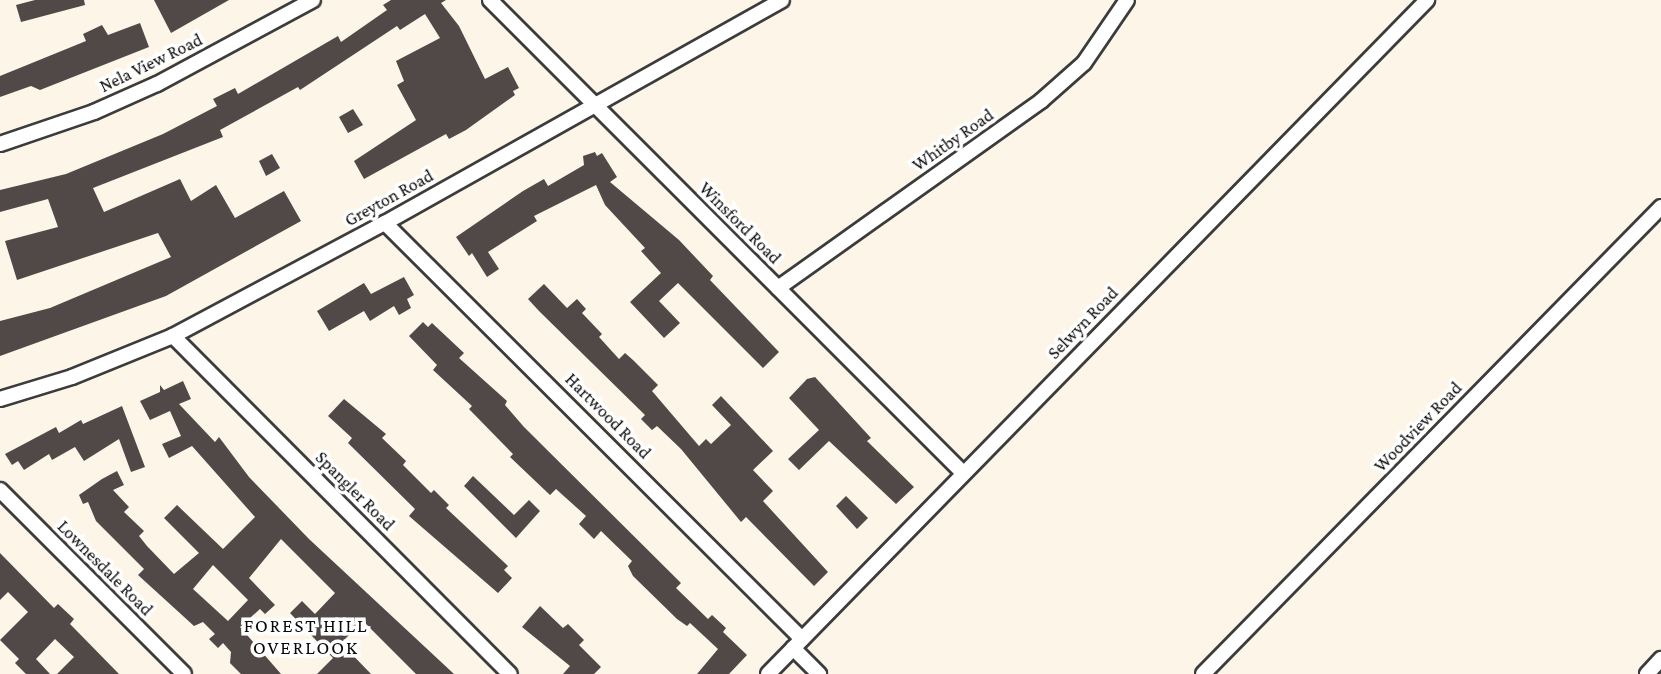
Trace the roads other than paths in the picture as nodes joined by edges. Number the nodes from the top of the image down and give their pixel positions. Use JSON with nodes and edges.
{"nodes":[{"id":1,"x":313,"y":0,"type":"edge"},
{"id":2,"x":490,"y":0,"type":"edge"},
{"id":3,"x":782,"y":0,"type":"edge"},
{"id":4,"x":1127,"y":0,"type":"edge"},
{"id":5,"x":1427,"y":0,"type":"edge"},
{"id":6,"x":595,"y":104,"type":"junction"},
{"id":7,"x":0,"y":144,"type":"edge"},
{"id":8,"x":1661,"y":207,"type":"edge"},
{"id":9,"x":385,"y":223,"type":"junction"},
{"id":10,"x":778,"y":288,"type":"junction"},
{"id":11,"x":173,"y":336,"type":"junction"},
{"id":12,"x":0,"y":399,"type":"edge"},
{"id":13,"x":963,"y":472,"type":"junction"},
{"id":14,"x":0,"y":490,"type":"edge"},
{"id":15,"x":797,"y":643,"type":"junction"},
{"id":16,"x":1661,"y":659,"type":"edge"},
{"id":17,"x":184,"y":674,"type":"edge"},
{"id":18,"x":510,"y":674,"type":"edge"},
{"id":19,"x":768,"y":674,"type":"edge"},
{"id":20,"x":819,"y":674,"type":"edge"},
{"id":21,"x":1203,"y":674,"type":"edge"},
{"id":22,"x":1647,"y":674,"type":"edge"}],
"edges":[{"from":1,"to":7,"type":"street","name":"Nela View Road"},
{"from":2,"to":6,"type":"street","name":"Winsford Road"},
{"from":3,"to":6,"type":"street","name":"Greyton Road"},
{"from":4,"to":10,"type":"street","name":"Whitby Road"},
{"from":5,"to":13,"type":"street","name":"Selwyn Road"},
{"from":6,"to":9,"type":"street","name":"Greyton Road"},
{"from":6,"to":10,"type":"street","name":"Winsford Road"},
{"from":8,"to":21,"type":"street","name":"Woodview Road"},
{"from":9,"to":11,"type":"street","name":"Greyton Road"},
{"from":9,"to":15,"type":"street","name":"Hartwood Road"},
{"from":10,"to":13,"type":"street","name":"Winsford Road"},
{"from":11,"to":12,"type":"street","name":"Greyton Road"},
{"from":11,"to":18,"type":"street","name":"Spangler Road"},
{"from":13,"to":15,"type":"street","name":"Selwyn Road"},
{"from":14,"to":17,"type":"street","name":"Lownesdale Road"},
{"from":15,"to":19,"type":"street","name":"Selwyn Road"},
{"from":15,"to":20,"type":"street","name":"Hartwood Road"},
{"from":16,"to":22,"type":"street"}]}
